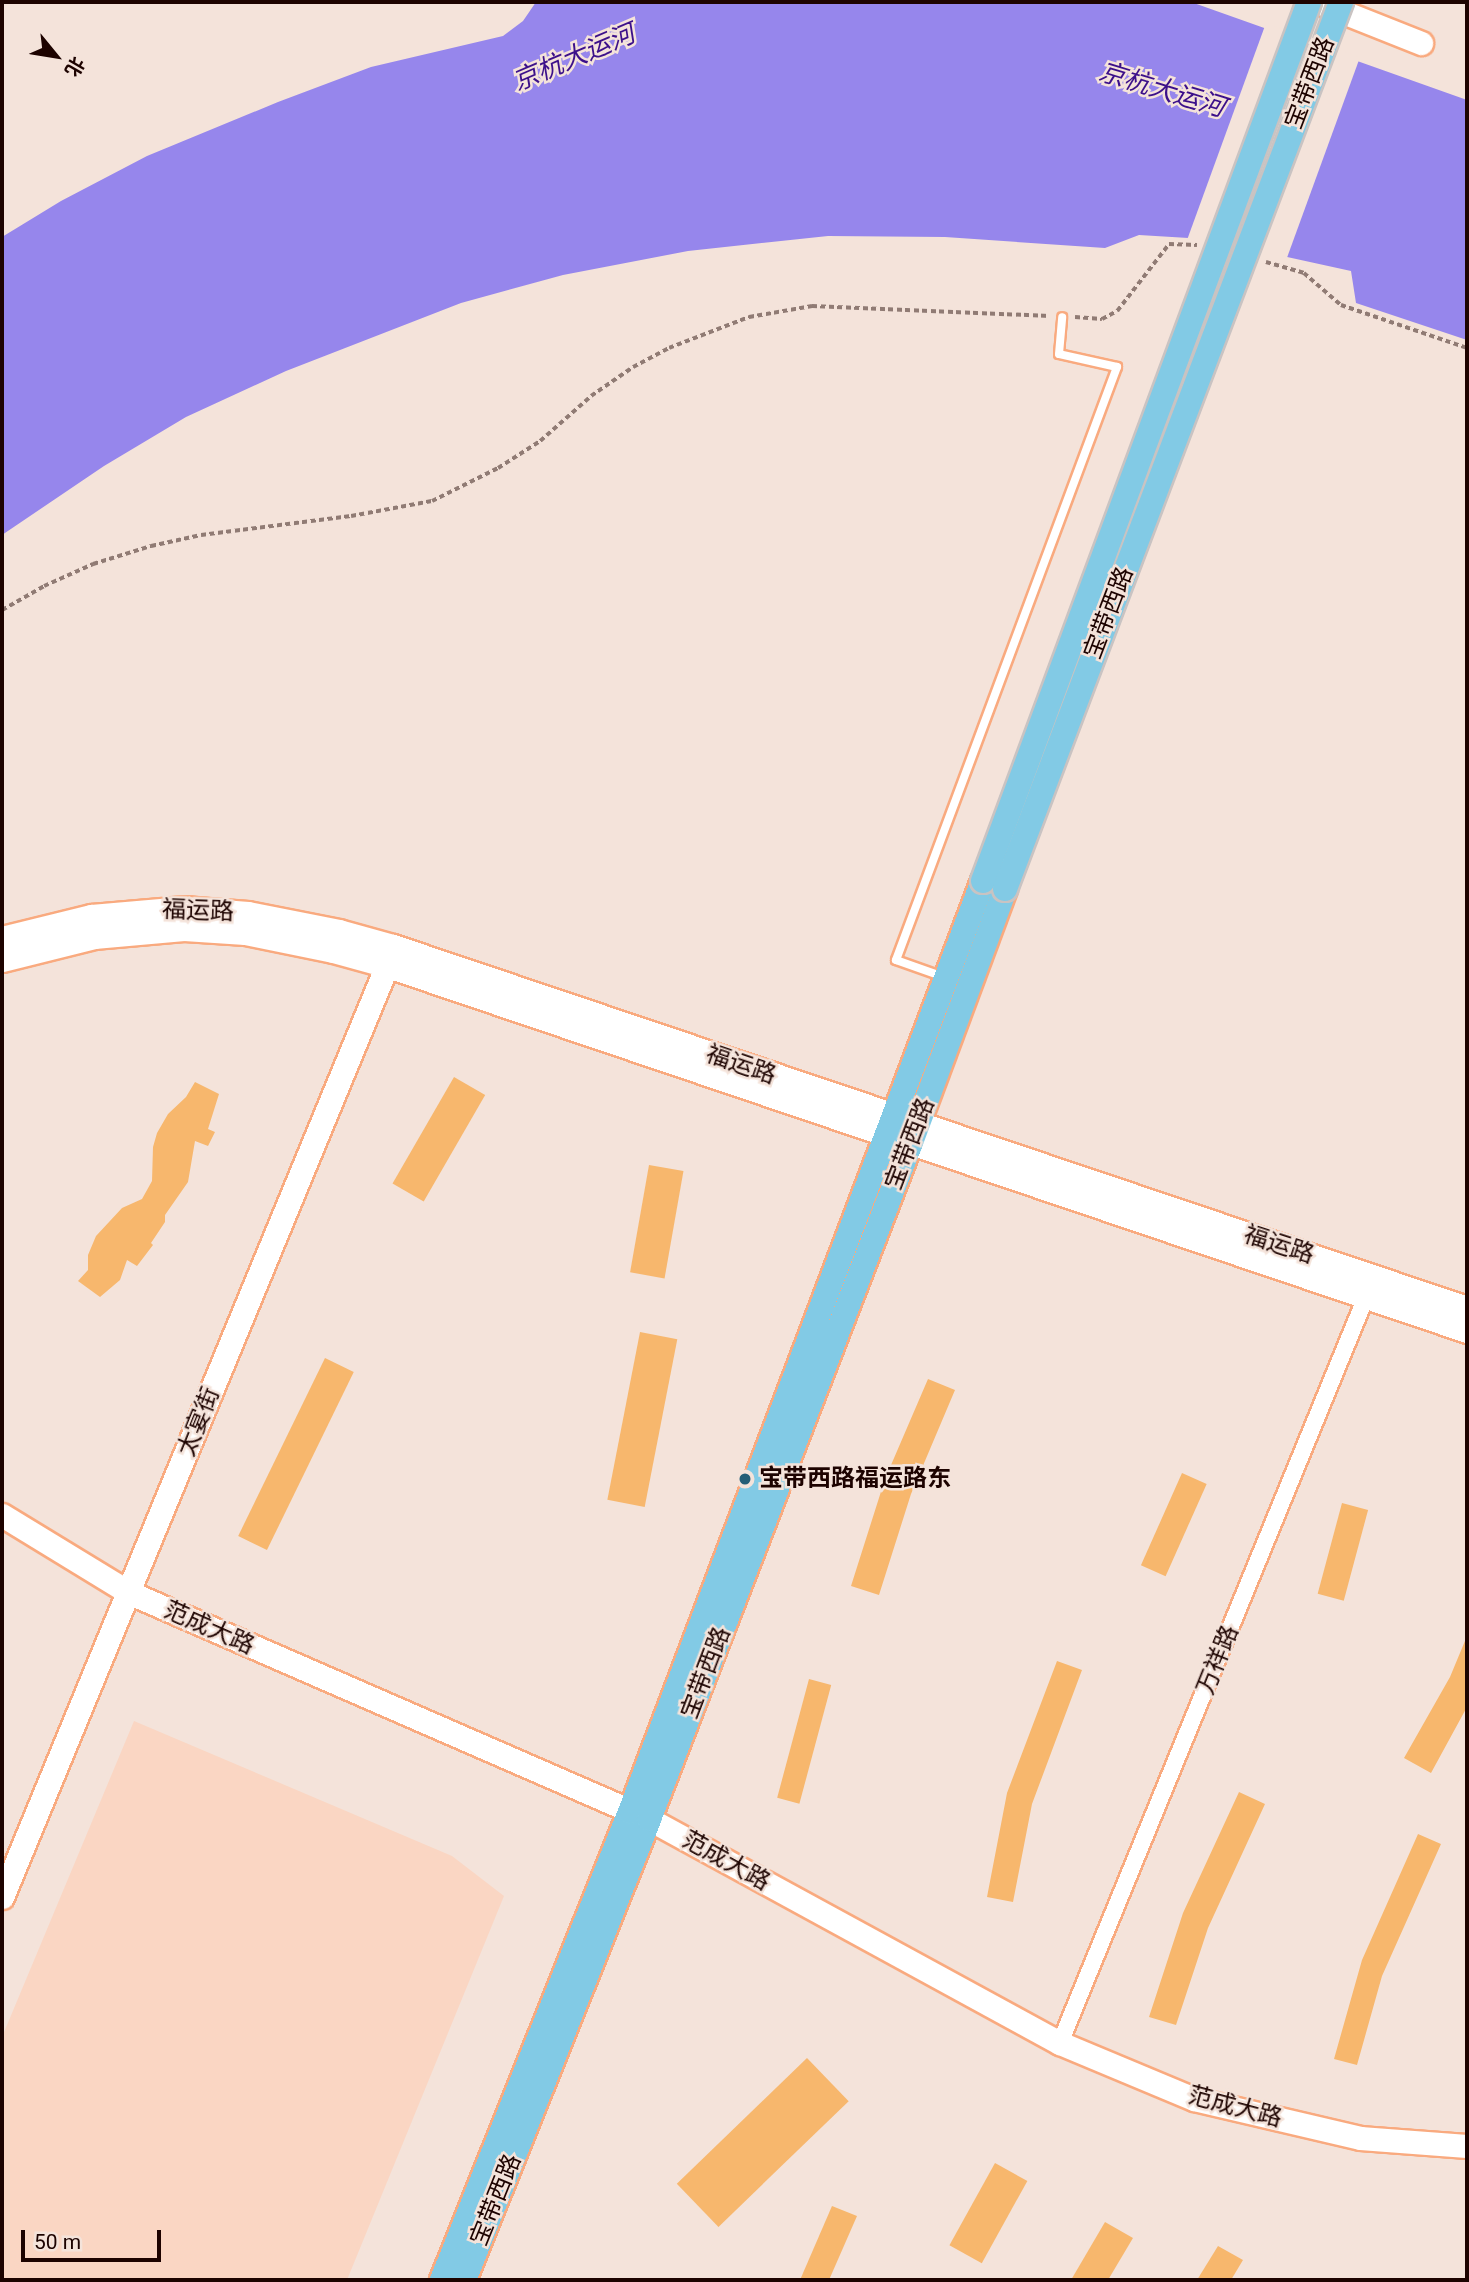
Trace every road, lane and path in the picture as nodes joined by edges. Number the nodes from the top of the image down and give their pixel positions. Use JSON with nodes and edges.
{"nodes":[{"id":1,"x":1309,"y":2,"type":"edge"},
{"id":2,"x":1318,"y":2,"type":"edge"},
{"id":3,"x":1341,"y":2,"type":"edge"},
{"id":4,"x":1422,"y":43,"type":"dead end"},
{"id":5,"x":1205,"y":247,"type":"dead end"},
{"id":6,"x":1254,"y":259,"type":"dead end"},
{"id":7,"x":1062,"y":317,"type":"junction"},
{"id":8,"x":1467,"y":348,"type":"edge"},
{"id":9,"x":2,"y":610,"type":"edge"},
{"id":10,"x":994,"y":885,"type":"junction"},
{"id":11,"x":4,"y":952,"type":"edge"},
{"id":12,"x":391,"y":956,"type":"junction"},
{"id":13,"x":946,"y":978,"type":"junction"},
{"id":14,"x":902,"y":1131,"type":"junction"},
{"id":15,"x":1371,"y":1287,"type":"junction"},
{"id":16,"x":1467,"y":1308,"type":"edge"},
{"id":17,"x":1467,"y":1331,"type":"edge"},
{"id":18,"x":2,"y":1515,"type":"edge"},
{"id":19,"x":128,"y":1592,"type":"junction"},
{"id":20,"x":640,"y":1815,"type":"junction"},
{"id":21,"x":2,"y":1897,"type":"edge"},
{"id":22,"x":1060,"y":2043,"type":"junction"},
{"id":23,"x":1467,"y":2146,"type":"edge"},
{"id":24,"x":442,"y":2280,"type":"edge"},
{"id":25,"x":464,"y":2280,"type":"edge"}],
"edges":[{"from":1,"to":10,"type":"main road","name":"宝带西路","bridge":true},
{"from":2,"to":4,"type":"lane"},
{"from":3,"to":10,"type":"main road","name":"宝带西路","bridge":true},
{"from":5,"to":7,"type":"path"},
{"from":6,"to":8,"type":"path"},
{"from":7,"to":9,"type":"path"},
{"from":7,"to":13,"type":"lane"},
{"from":10,"to":13,"type":"main road","name":"宝带西路"},
{"from":10,"to":14,"type":"main road","name":"宝带西路"},
{"from":11,"to":12,"type":"street","name":"福运路"},
{"from":12,"to":14,"type":"street","name":"福运路"},
{"from":12,"to":19,"type":"street","name":"太宴街"},
{"from":13,"to":14,"type":"main road","name":"宝带西路"},
{"from":14,"to":15,"type":"street","name":"福运路"},
{"from":14,"to":20,"type":"main road","name":"宝带西路"},
{"from":15,"to":16,"type":"street","name":"福运路"},
{"from":15,"to":17,"type":"street","name":"福运路"},
{"from":15,"to":22,"type":"street","name":"万祥路"},
{"from":18,"to":19,"type":"street","name":"范成大路"},
{"from":19,"to":20,"type":"street","name":"范成大路"},
{"from":19,"to":21,"type":"street","name":"太宴街"},
{"from":20,"to":22,"type":"street","name":"范成大路"},
{"from":20,"to":24,"type":"main road","name":"宝带西路"},
{"from":20,"to":25,"type":"main road","name":"宝带西路"},
{"from":22,"to":23,"type":"street","name":"范成大路"}]}
